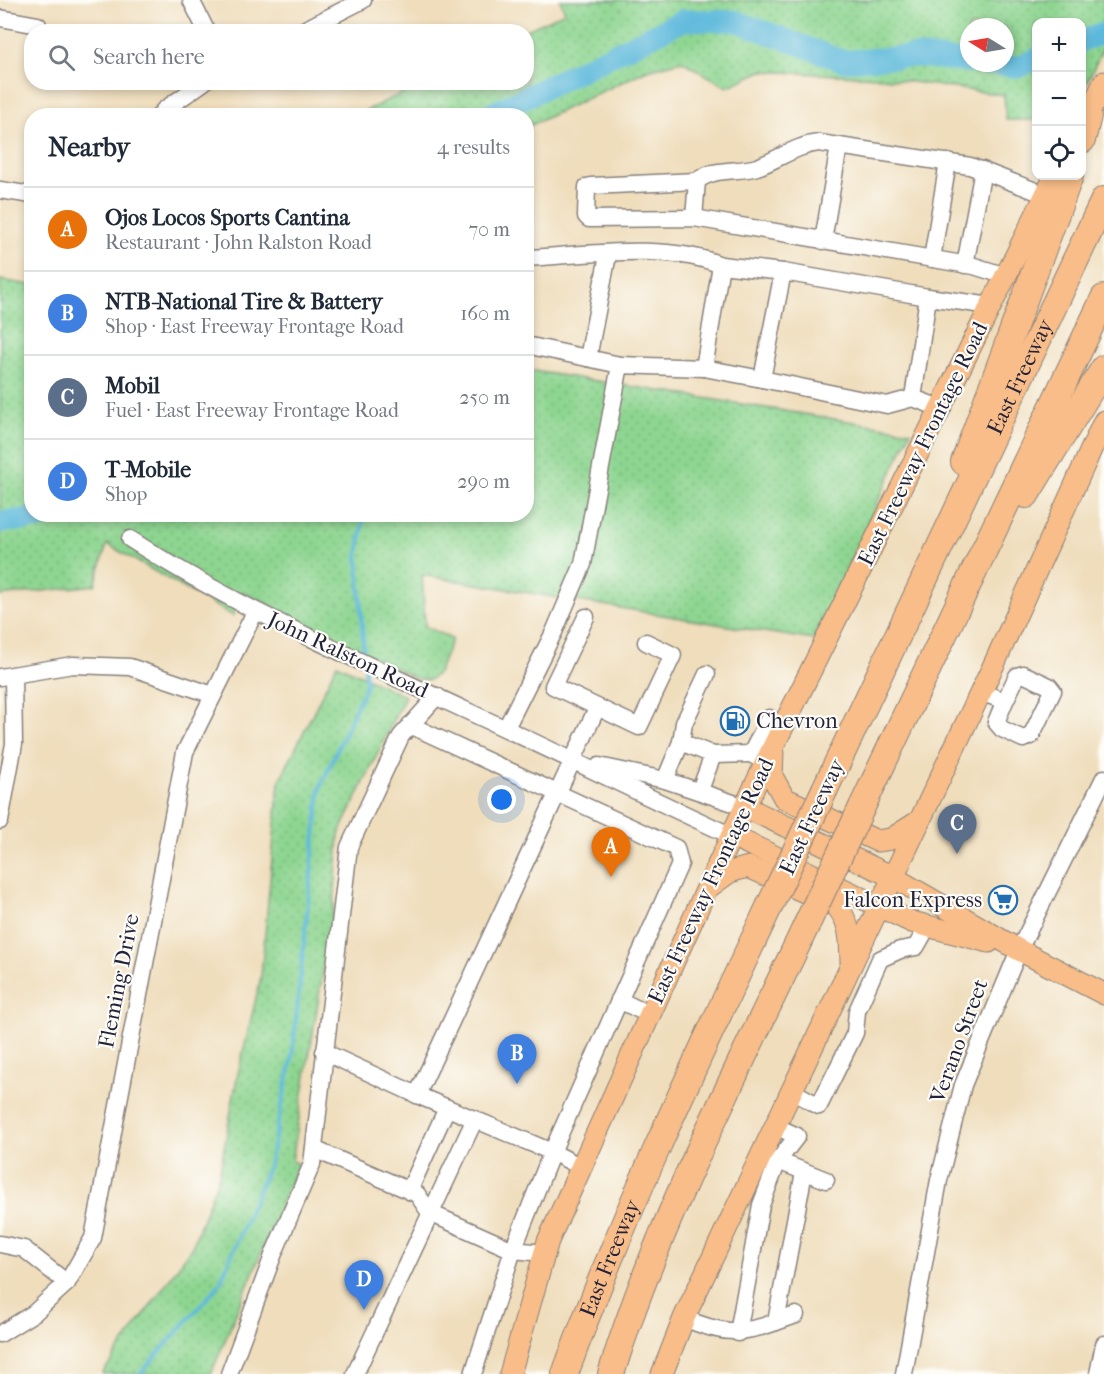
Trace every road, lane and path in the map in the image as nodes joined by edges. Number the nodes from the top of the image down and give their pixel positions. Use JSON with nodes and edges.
{"nodes":[{"id":1,"x":191,"y":0,"type":"edge"},
{"id":2,"x":363,"y":0,"type":"edge"},
{"id":3,"x":0,"y":18,"type":"edge"},
{"id":4,"x":33,"y":24,"type":"edge"},
{"id":5,"x":203,"y":24,"type":"edge"},
{"id":6,"x":316,"y":24,"type":"edge"},
{"id":7,"x":1103,"y":85,"type":"edge"},
{"id":8,"x":193,"y":90,"type":"edge"},
{"id":9,"x":167,"y":108,"type":"edge"},
{"id":10,"x":1085,"y":126,"type":"edge"},
{"id":11,"x":839,"y":146,"type":"junction"},
{"id":12,"x":948,"y":162,"type":"junction"},
{"id":13,"x":983,"y":171,"type":"junction"},
{"id":14,"x":1053,"y":180,"type":"edge"},
{"id":15,"x":1069,"y":180,"type":"edge"},
{"id":16,"x":697,"y":181,"type":"junction"},
{"id":17,"x":0,"y":190,"type":"edge"},
{"id":18,"x":24,"y":194,"type":"edge"},
{"id":19,"x":1046,"y":195,"type":"junction"},
{"id":20,"x":1104,"y":200,"type":"edge"},
{"id":21,"x":694,"y":218,"type":"junction"},
{"id":22,"x":823,"y":241,"type":"junction"},
{"id":23,"x":608,"y":255,"type":"junction"},
{"id":24,"x":534,"y":258,"type":"edge"},
{"id":25,"x":932,"y":259,"type":"junction"},
{"id":26,"x":721,"y":265,"type":"junction"},
{"id":27,"x":965,"y":265,"type":"junction"},
{"id":28,"x":783,"y":272,"type":"junction"},
{"id":29,"x":1006,"y":276,"type":"junction"},
{"id":30,"x":928,"y":297,"type":"junction"},
{"id":31,"x":1104,"y":298,"type":"edge"},
{"id":32,"x":991,"y":306,"type":"junction"},
{"id":33,"x":534,"y":347,"type":"edge"},
{"id":34,"x":588,"y":358,"type":"junction"},
{"id":35,"x":620,"y":365,"type":"junction"},
{"id":36,"x":704,"y":368,"type":"junction"},
{"id":37,"x":1104,"y":368,"type":"edge"},
{"id":38,"x":762,"y":379,"type":"junction"},
{"id":39,"x":913,"y":399,"type":"junction"},
{"id":40,"x":940,"y":408,"type":"junction"},
{"id":41,"x":1104,"y":421,"type":"edge"},
{"id":42,"x":1098,"y":449,"type":"edge"},
{"id":43,"x":130,"y":539,"type":"dead end"},
{"id":44,"x":255,"y":612,"type":"junction"},
{"id":45,"x":955,"y":613,"type":"junction"},
{"id":46,"x":586,"y":618,"type":"dead end"},
{"id":47,"x":904,"y":624,"type":"junction"},
{"id":48,"x":646,"y":642,"type":"dead end"},
{"id":49,"x":707,"y":674,"type":"dead end"},
{"id":50,"x":7,"y":676,"type":"edge"},
{"id":51,"x":980,"y":692,"type":"junction"},
{"id":52,"x":213,"y":695,"type":"junction"},
{"id":53,"x":437,"y":696,"type":"junction"},
{"id":54,"x":1005,"y":701,"type":"dead end"},
{"id":55,"x":597,"y":708,"type":"junction"},
{"id":56,"x":410,"y":726,"type":"junction"},
{"id":57,"x":506,"y":728,"type":"junction"},
{"id":58,"x":681,"y":742,"type":"junction"},
{"id":59,"x":714,"y":754,"type":"junction"},
{"id":60,"x":765,"y":757,"type":"junction"},
{"id":61,"x":572,"y":759,"type":"junction"},
{"id":62,"x":1104,"y":778,"type":"edge"},
{"id":63,"x":665,"y":780,"type":"junction"},
{"id":64,"x":700,"y":790,"type":"junction"},
{"id":65,"x":557,"y":793,"type":"junction"},
{"id":66,"x":745,"y":807,"type":"junction"},
{"id":67,"x":0,"y":821,"type":"edge"},
{"id":68,"x":919,"y":821,"type":"junction"},
{"id":69,"x":732,"y":836,"type":"junction"},
{"id":70,"x":893,"y":877,"type":"junction"},
{"id":71,"x":707,"y":888,"type":"junction"},
{"id":72,"x":879,"y":907,"type":"junction"},
{"id":73,"x":928,"y":926,"type":"junction"},
{"id":74,"x":1018,"y":950,"type":"junction"},
{"id":75,"x":851,"y":964,"type":"junction"},
{"id":76,"x":1104,"y":994,"type":"edge"},
{"id":77,"x":620,"y":1000,"type":"junction"},
{"id":78,"x":834,"y":1001,"type":"junction"},
{"id":79,"x":856,"y":1011,"type":"junction"},
{"id":80,"x":650,"y":1015,"type":"junction"},
{"id":81,"x":324,"y":1052,"type":"junction"},
{"id":82,"x":792,"y":1092,"type":"junction"},
{"id":83,"x":417,"y":1095,"type":"junction"},
{"id":84,"x":447,"y":1108,"type":"junction"},
{"id":85,"x":474,"y":1119,"type":"junction"},
{"id":86,"x":775,"y":1126,"type":"junction"},
{"id":87,"x":314,"y":1149,"type":"junction"},
{"id":88,"x":552,"y":1152,"type":"junction"},
{"id":89,"x":778,"y":1161,"type":"junction"},
{"id":90,"x":581,"y":1167,"type":"junction"},
{"id":91,"x":804,"y":1172,"type":"junction"},
{"id":92,"x":826,"y":1180,"type":"dead end"},
{"id":93,"x":409,"y":1191,"type":"junction"},
{"id":94,"x":430,"y":1213,"type":"junction"},
{"id":95,"x":0,"y":1244,"type":"edge"},
{"id":96,"x":513,"y":1250,"type":"junction"},
{"id":97,"x":544,"y":1253,"type":"junction"},
{"id":98,"x":67,"y":1282,"type":"junction"},
{"id":99,"x":796,"y":1315,"type":"dead end"},
{"id":100,"x":684,"y":1318,"type":"junction"},
{"id":101,"x":776,"y":1322,"type":"junction"},
{"id":102,"x":738,"y":1333,"type":"junction"},
{"id":103,"x":0,"y":1334,"type":"edge"},
{"id":104,"x":1104,"y":1344,"type":"edge"},
{"id":105,"x":229,"y":1374,"type":"edge"},
{"id":106,"x":355,"y":1374,"type":"edge"},
{"id":107,"x":473,"y":1374,"type":"edge"},
{"id":108,"x":510,"y":1374,"type":"edge"},
{"id":109,"x":565,"y":1374,"type":"edge"},
{"id":110,"x":611,"y":1374,"type":"edge"},
{"id":111,"x":662,"y":1374,"type":"edge"},
{"id":112,"x":904,"y":1374,"type":"edge"},
{"id":113,"x":1098,"y":1374,"type":"edge"}],
"edges":[{"from":1,"to":5,"type":"street"},
{"from":2,"to":6,"type":"street"},
{"from":3,"to":4,"type":"street"},
{"from":7,"to":10,"type":"main road"},
{"from":8,"to":9,"type":"street"},
{"from":11,"to":12,"type":"street"},
{"from":11,"to":16,"type":"street"},
{"from":11,"to":22,"type":"street"},
{"from":12,"to":13,"type":"street"},
{"from":12,"to":25,"type":"street"},
{"from":13,"to":19,"type":"street"},
{"from":13,"to":27,"type":"street"},
{"from":14,"to":19,"type":"main road","name":"East Freeway Frontage Road"},
{"from":15,"to":47,"type":"highway"},
{"from":16,"to":21,"type":"street"},
{"from":16,"to":21,"type":"street"},
{"from":17,"to":18,"type":"street"},
{"from":19,"to":29,"type":"main road","name":"East Freeway Frontage Road"},
{"from":20,"to":47,"type":"highway","name":"East Freeway"},
{"from":21,"to":22,"type":"street"},
{"from":22,"to":25,"type":"street"},
{"from":23,"to":24,"type":"street"},
{"from":23,"to":26,"type":"street"},
{"from":23,"to":34,"type":"street"},
{"from":25,"to":27,"type":"street"},
{"from":26,"to":28,"type":"street"},
{"from":26,"to":36,"type":"street"},
{"from":27,"to":29,"type":"street"},
{"from":28,"to":30,"type":"street"},
{"from":28,"to":38,"type":"street"},
{"from":29,"to":32,"type":"main road","name":"East Freeway Frontage Road"},
{"from":30,"to":32,"type":"street"},
{"from":30,"to":39,"type":"street"},
{"from":31,"to":45,"type":"highway","name":"East Freeway"},
{"from":32,"to":40,"type":"main road","name":"East Freeway Frontage Road"},
{"from":33,"to":34,"type":"street"},
{"from":34,"to":35,"type":"street"},
{"from":35,"to":36,"type":"street"},
{"from":35,"to":57,"type":"street"},
{"from":36,"to":38,"type":"street"},
{"from":37,"to":45,"type":"highway"},
{"from":38,"to":39,"type":"street"},
{"from":39,"to":40,"type":"street"},
{"from":40,"to":60,"type":"main road","name":"East Freeway Frontage Road"},
{"from":41,"to":42,"type":"main road"},
{"from":42,"to":51,"type":"main road"},
{"from":43,"to":44,"type":"street","name":"John Ralston Road"},
{"from":44,"to":52,"type":"street","name":"Fleming Drive"},
{"from":44,"to":53,"type":"street","name":"John Ralston Road"},
{"from":45,"to":110,"type":"highway","name":"East Freeway","bridge":true},
{"from":46,"to":55,"type":"street"},
{"from":47,"to":109,"type":"highway","name":"East Freeway","bridge":true},
{"from":48,"to":55,"type":"street"},
{"from":49,"to":58,"type":"street"},
{"from":50,"to":52,"type":"street"},
{"from":50,"to":67,"type":"street"},
{"from":51,"to":54,"type":"street"},
{"from":51,"to":68,"type":"main road"},
{"from":52,"to":98,"type":"street","name":"Fleming Drive"},
{"from":53,"to":56,"type":"street"},
{"from":53,"to":57,"type":"street","name":"John Ralston Road"},
{"from":55,"to":61,"type":"street"},
{"from":56,"to":65,"type":"street"},
{"from":56,"to":81,"type":"street"},
{"from":57,"to":61,"type":"street","name":"John Ralston Road"},
{"from":58,"to":59,"type":"street"},
{"from":58,"to":63,"type":"street"},
{"from":59,"to":60,"type":"street"},
{"from":59,"to":64,"type":"street"},
{"from":60,"to":66,"type":"main road","name":"East Freeway Frontage Road"},
{"from":60,"to":68,"type":"main road"},
{"from":61,"to":63,"type":"street","name":"John Ralston Road"},
{"from":61,"to":65,"type":"street"},
{"from":61,"to":69,"type":"street","name":"John Ralston Road"},
{"from":62,"to":74,"type":"street","name":"Verano Street"},
{"from":63,"to":64,"type":"street","name":"John Ralston Road"},
{"from":64,"to":66,"type":"street","name":"John Ralston Road"},
{"from":65,"to":77,"type":"street"},
{"from":65,"to":83,"type":"street"},
{"from":66,"to":69,"type":"main road","name":"East Freeway Frontage Road"},
{"from":66,"to":70,"type":"main road","name":"John Ralston Road"},
{"from":68,"to":70,"type":"main road"},
{"from":69,"to":71,"type":"main road","name":"East Freeway Frontage Road"},
{"from":69,"to":72,"type":"main road"},
{"from":70,"to":72,"type":"main road"},
{"from":70,"to":74,"type":"main road","name":"John Ralston Road"},
{"from":71,"to":75,"type":"main road"},
{"from":71,"to":80,"type":"main road","name":"East Freeway Frontage Road"},
{"from":72,"to":73,"type":"main road"},
{"from":72,"to":75,"type":"main road"},
{"from":73,"to":74,"type":"main road"},
{"from":73,"to":79,"type":"street"},
{"from":74,"to":76,"type":"main road"},
{"from":74,"to":112,"type":"street","name":"Verano Street"},
{"from":75,"to":78,"type":"main road"},
{"from":77,"to":80,"type":"street"},
{"from":77,"to":88,"type":"street"},
{"from":78,"to":79,"type":"street"},
{"from":78,"to":82,"type":"main road"},
{"from":79,"to":82,"type":"street"},
{"from":80,"to":90,"type":"main road","name":"East Freeway Frontage Road"},
{"from":81,"to":83,"type":"street"},
{"from":81,"to":87,"type":"street"},
{"from":82,"to":86,"type":"main road"},
{"from":83,"to":84,"type":"street"},
{"from":84,"to":85,"type":"street"},
{"from":84,"to":93,"type":"street"},
{"from":85,"to":88,"type":"street"},
{"from":85,"to":94,"type":"street"},
{"from":86,"to":89,"type":"street"},
{"from":86,"to":100,"type":"main road"},
{"from":87,"to":93,"type":"street"},
{"from":87,"to":105,"type":"street"},
{"from":88,"to":90,"type":"street"},
{"from":88,"to":96,"type":"street"},
{"from":89,"to":91,"type":"street"},
{"from":89,"to":102,"type":"street"},
{"from":90,"to":97,"type":"main road","name":"East Freeway Frontage Road"},
{"from":91,"to":92,"type":"street"},
{"from":91,"to":101,"type":"street"},
{"from":93,"to":94,"type":"street"},
{"from":94,"to":96,"type":"street"},
{"from":94,"to":106,"type":"street"},
{"from":95,"to":98,"type":"street"},
{"from":96,"to":97,"type":"street"},
{"from":96,"to":107,"type":"street"},
{"from":97,"to":108,"type":"main road","name":"East Freeway Frontage Road"},
{"from":98,"to":103,"type":"street","name":"Fleming Drive"},
{"from":99,"to":101,"type":"street"},
{"from":100,"to":102,"type":"street"},
{"from":100,"to":111,"type":"main road"},
{"from":101,"to":102,"type":"street"},
{"from":104,"to":113,"type":"street"}]}
